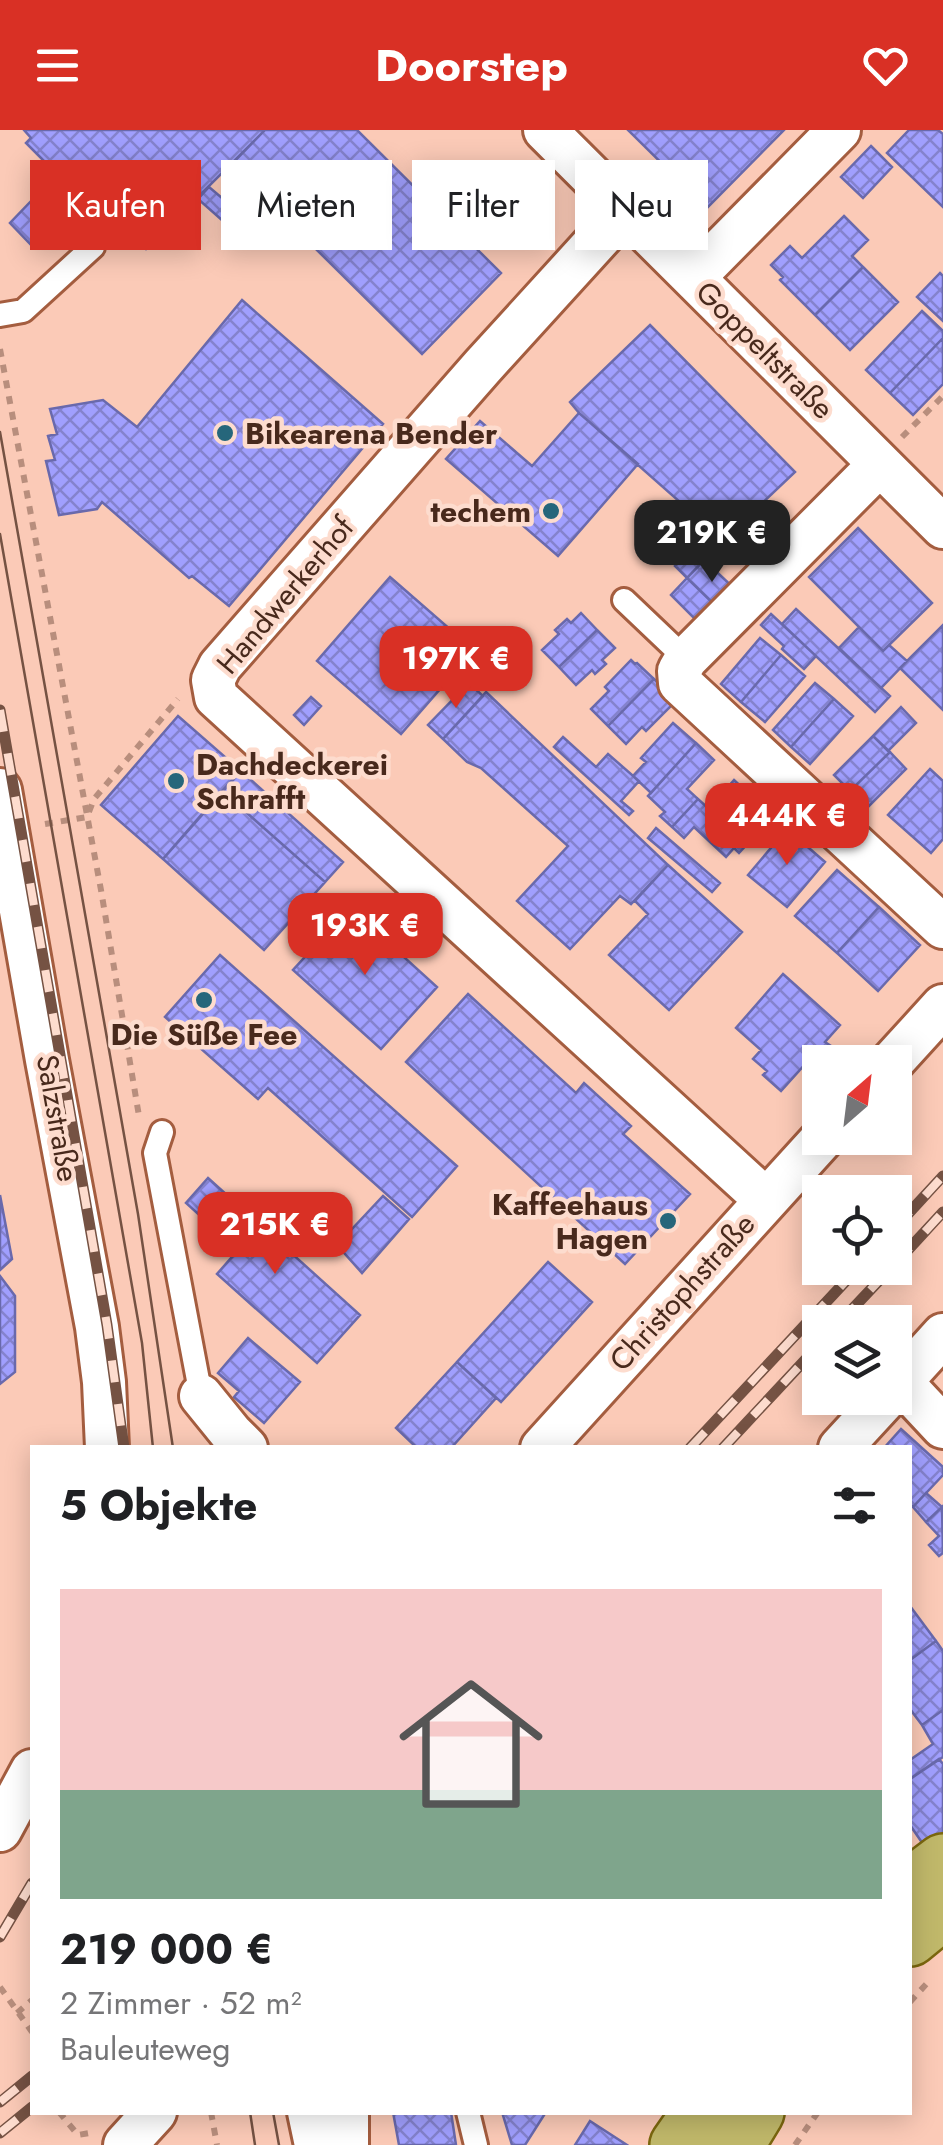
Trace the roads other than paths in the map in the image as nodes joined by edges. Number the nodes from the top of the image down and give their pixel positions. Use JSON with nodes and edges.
{"nodes":[{"id":1,"x":545,"y":130,"type":"edge"},
{"id":2,"x":838,"y":130,"type":"edge"},
{"id":3,"x":575,"y":160,"type":"edge"},
{"id":4,"x":89,"y":250,"type":"edge"},
{"id":5,"x":589,"y":250,"type":"edge"},
{"id":6,"x":666,"y":250,"type":"edge"},
{"id":7,"x":694,"y":277,"type":"junction"},
{"id":8,"x":0,"y":315,"type":"edge"},
{"id":9,"x":877,"y":463,"type":"junction"},
{"id":10,"x":943,"y":527,"type":"edge"},
{"id":11,"x":624,"y":600,"type":"dead end"},
{"id":12,"x":686,"y":659,"type":"junction"},
{"id":13,"x":0,"y":790,"type":"edge"},
{"id":14,"x":943,"y":928,"type":"edge"},
{"id":15,"x":943,"y":1006,"type":"edge"},
{"id":16,"x":907,"y":1045,"type":"edge"},
{"id":17,"x":158,"y":1142,"type":"road end"},
{"id":18,"x":807,"y":1155,"type":"edge"},
{"id":19,"x":766,"y":1200,"type":"junction"},
{"id":20,"x":943,"y":1335,"type":"edge"},
{"id":21,"x":912,"y":1369,"type":"edge"},
{"id":22,"x":202,"y":1396,"type":"joint"},
{"id":23,"x":912,"y":1403,"type":"edge"},
{"id":24,"x":870,"y":1415,"type":"edge"},
{"id":25,"x":943,"y":1428,"type":"edge"},
{"id":26,"x":107,"y":1445,"type":"edge"},
{"id":27,"x":243,"y":1445,"type":"edge"},
{"id":28,"x":545,"y":1445,"type":"edge"},
{"id":29,"x":843,"y":1445,"type":"edge"},
{"id":30,"x":30,"y":1777,"type":"edge"},
{"id":31,"x":15,"y":1822,"type":"edge"},
{"id":32,"x":943,"y":1862,"type":"edge"},
{"id":33,"x":912,"y":1885,"type":"edge"},
{"id":34,"x":943,"y":1911,"type":"edge"},
{"id":35,"x":912,"y":1936,"type":"edge"},
{"id":36,"x":152,"y":2115,"type":"edge"},
{"id":37,"x":310,"y":2115,"type":"edge"},
{"id":38,"x":347,"y":2115,"type":"edge"},
{"id":39,"x":469,"y":2115,"type":"edge"},
{"id":40,"x":698,"y":2115,"type":"edge"},
{"id":41,"x":754,"y":2115,"type":"edge"},
{"id":42,"x":125,"y":2145,"type":"edge"},
{"id":43,"x":316,"y":2145,"type":"edge"},
{"id":44,"x":347,"y":2145,"type":"edge"},
{"id":45,"x":476,"y":2145,"type":"edge"},
{"id":46,"x":678,"y":2145,"type":"edge"},
{"id":47,"x":736,"y":2145,"type":"edge"}],
"edges":[{"from":1,"to":3,"type":"street","name":"Goppeltstraße"},
{"from":2,"to":7,"type":"street"},
{"from":4,"to":8,"type":"lane"},
{"from":5,"to":19,"type":"street","name":"Handwerkerhof"},
{"from":6,"to":7,"type":"street","name":"Goppeltstraße"},
{"from":7,"to":9,"type":"street","name":"Goppeltstraße"},
{"from":9,"to":10,"type":"street","name":"Goppeltstraße"},
{"from":9,"to":12,"type":"street"},
{"from":11,"to":12,"type":"lane"},
{"from":12,"to":14,"type":"street"},
{"from":13,"to":26,"type":"street","name":"Salzstraße"},
{"from":15,"to":16,"type":"street"},
{"from":17,"to":22,"type":"lane"},
{"from":18,"to":19,"type":"street","name":"Christophstraße"},
{"from":19,"to":28,"type":"street","name":"Christophstraße"},
{"from":20,"to":21,"type":"street"},
{"from":22,"to":27,"type":"street"},
{"from":23,"to":25,"type":"street"},
{"from":24,"to":29,"type":"street"},
{"from":30,"to":31,"type":"street"},
{"from":32,"to":33,"type":"main road"},
{"from":34,"to":35,"type":"main road"},
{"from":36,"to":42,"type":"street"},
{"from":37,"to":43,"type":"street"},
{"from":38,"to":44,"type":"street"},
{"from":39,"to":45,"type":"lane"},
{"from":40,"to":46,"type":"main road"},
{"from":41,"to":47,"type":"main road"}]}
